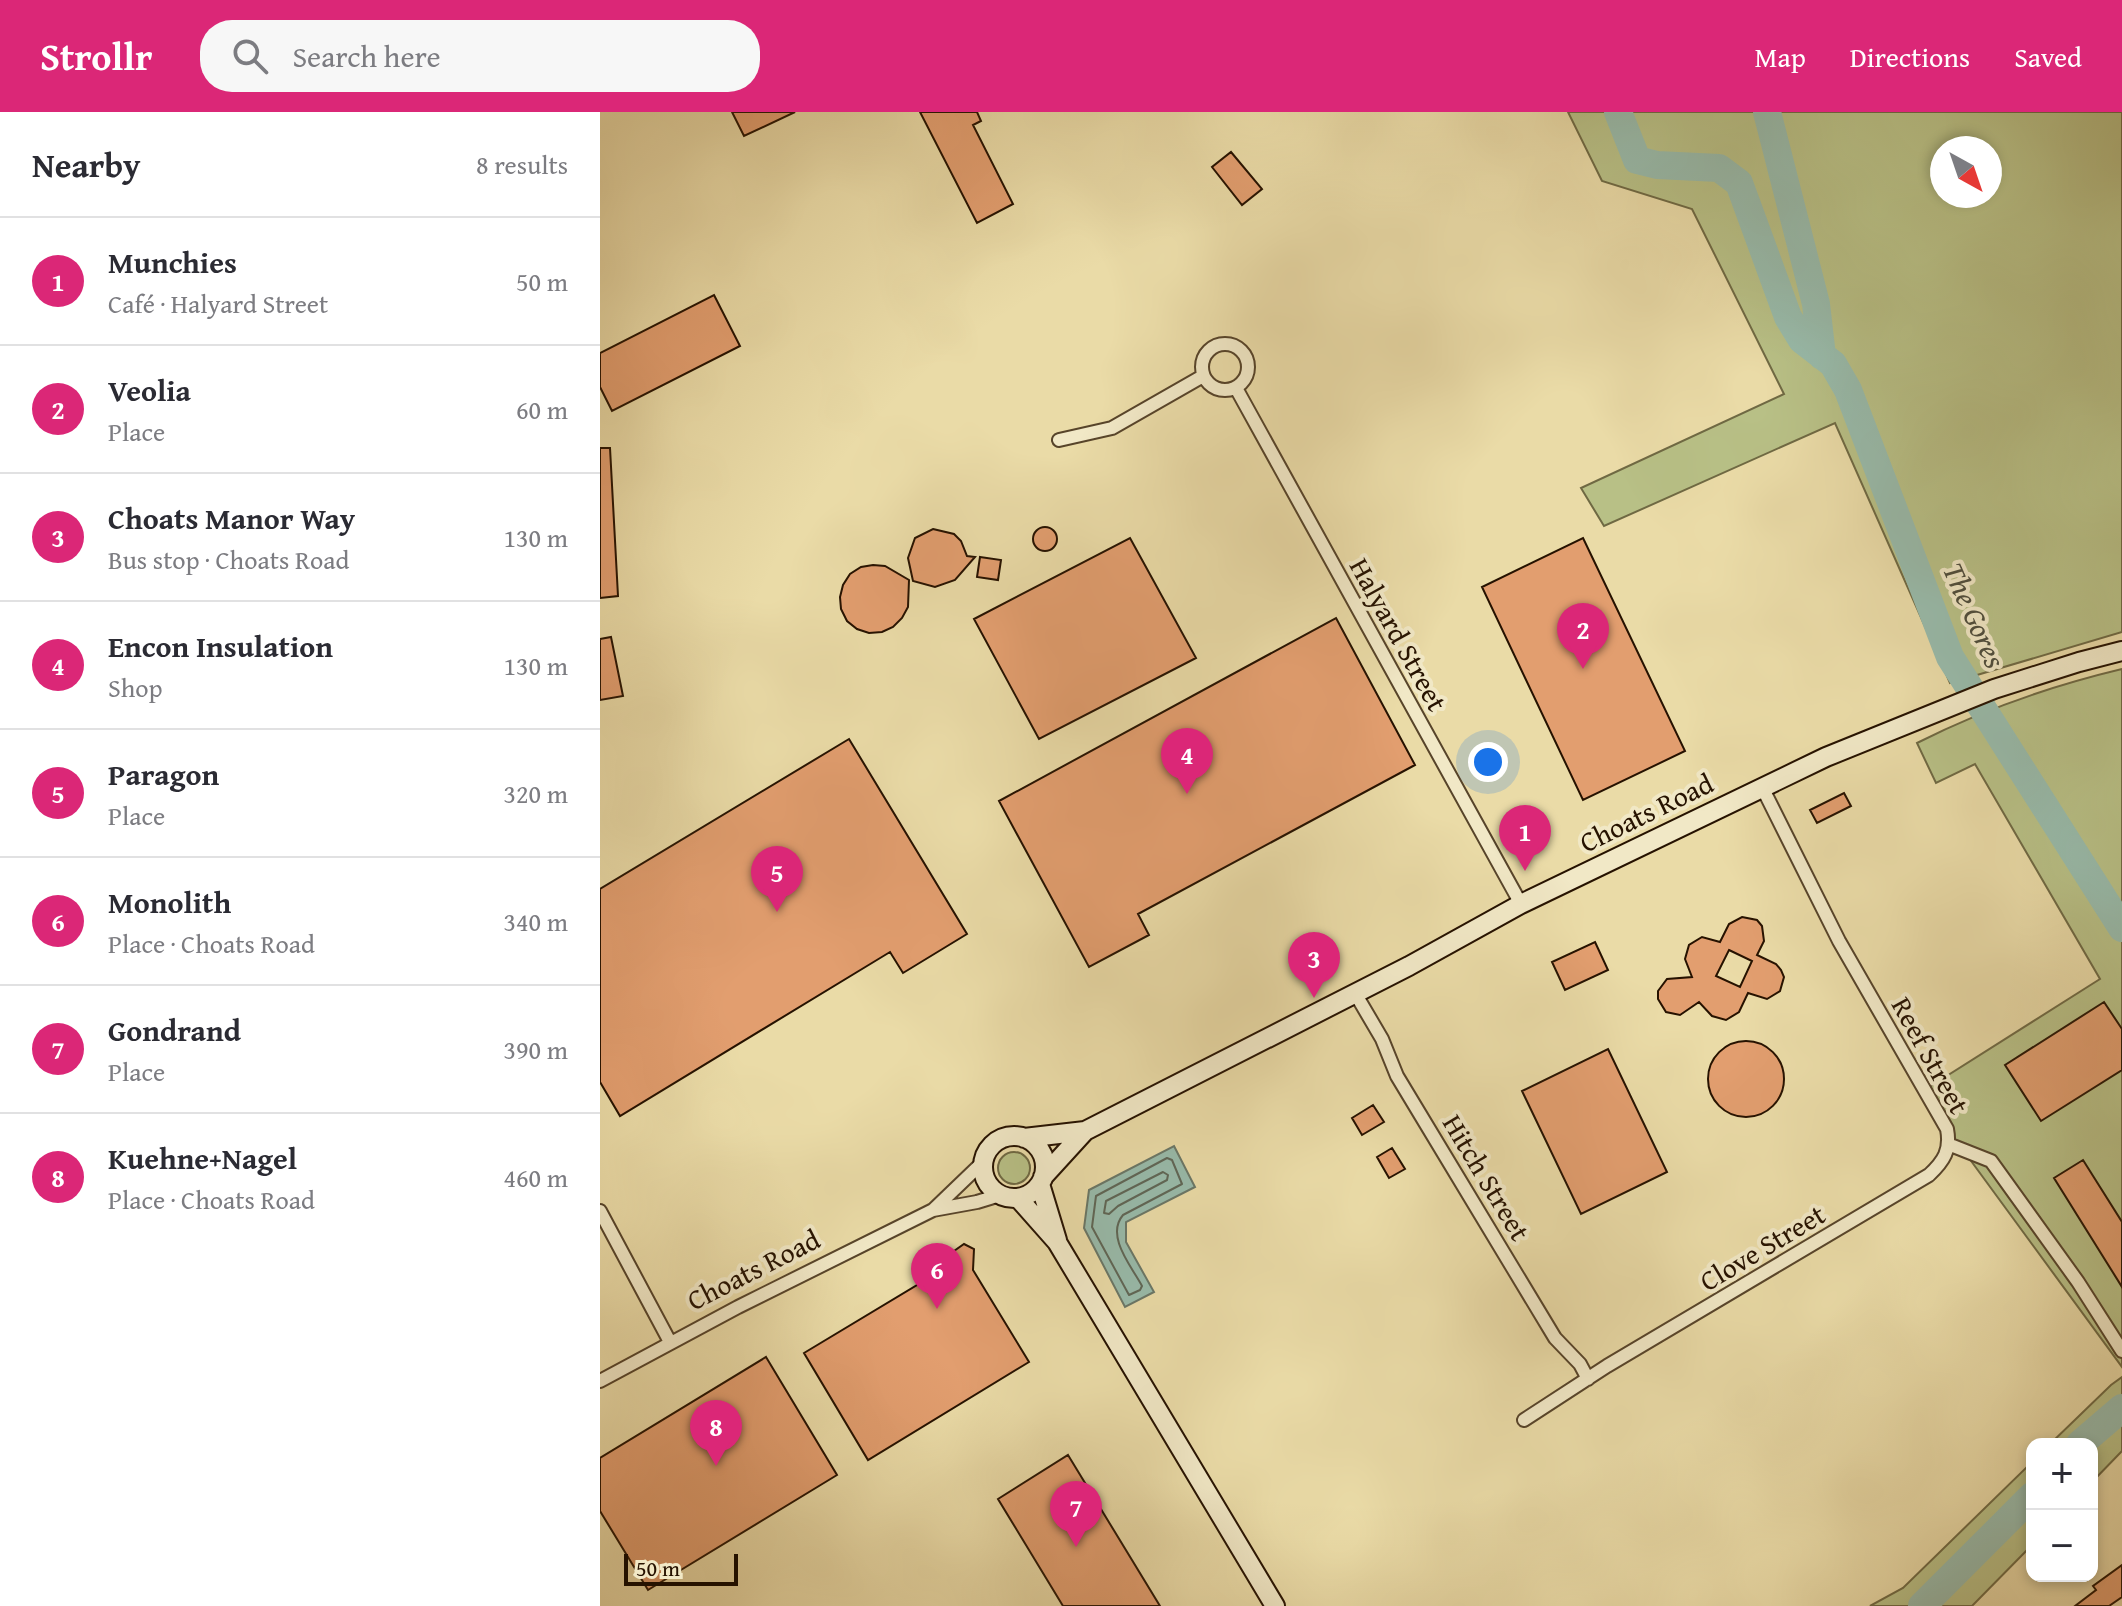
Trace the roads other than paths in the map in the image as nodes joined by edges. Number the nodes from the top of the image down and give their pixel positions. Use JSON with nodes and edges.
{"nodes":[{"id":1,"x":1203,"y":376,"type":"junction"},
{"id":2,"x":1236,"y":388,"type":"junction"},
{"id":3,"x":1059,"y":440,"type":"dead end"},
{"id":4,"x":2122,"y":651,"type":"edge"},
{"id":5,"x":1762,"y":787,"type":"junction"},
{"id":6,"x":1521,"y":904,"type":"junction"},
{"id":7,"x":1355,"y":993,"type":"junction"},
{"id":8,"x":1085,"y":1131,"type":"junction"},
{"id":9,"x":1024,"y":1138,"type":"junction"},
{"id":10,"x":1948,"y":1144,"type":"junction"},
{"id":11,"x":983,"y":1162,"type":"junction"},
{"id":12,"x":1041,"y":1180,"type":"junction"},
{"id":13,"x":1009,"y":1196,"type":"junction"},
{"id":14,"x":933,"y":1210,"type":"junction"},
{"id":15,"x":600,"y":1211,"type":"edge"},
{"id":16,"x":1057,"y":1242,"type":"junction"},
{"id":17,"x":670,"y":1342,"type":"junction"},
{"id":18,"x":2122,"y":1351,"type":"edge"},
{"id":19,"x":1588,"y":1379,"type":"junction"},
{"id":20,"x":600,"y":1381,"type":"edge"},
{"id":21,"x":1524,"y":1420,"type":"dead end"},
{"id":22,"x":1275,"y":1606,"type":"edge"}],
"edges":[{"from":1,"to":2,"type":"street"},
{"from":1,"to":2,"type":"street"},
{"from":1,"to":3,"type":"street"},
{"from":2,"to":6,"type":"street","name":"Halyard Street"},
{"from":4,"to":5,"type":"street","name":"Choats Road"},
{"from":5,"to":6,"type":"street","name":"Choats Road"},
{"from":5,"to":10,"type":"street","name":"Reef Street"},
{"from":6,"to":7,"type":"street","name":"Choats Road"},
{"from":7,"to":8,"type":"street","name":"Choats Road"},
{"from":7,"to":19,"type":"street","name":"Hitch Street"},
{"from":8,"to":9,"type":"street","name":"Choats Road"},
{"from":8,"to":12,"type":"street","name":"Choats Road"},
{"from":9,"to":11,"type":"street"},
{"from":9,"to":12,"type":"street"},
{"from":10,"to":18,"type":"street","name":"Reef Street"},
{"from":10,"to":19,"type":"street","name":"Clove Street"},
{"from":11,"to":13,"type":"street"},
{"from":11,"to":14,"type":"street","name":"Choats Road"},
{"from":12,"to":13,"type":"street"},
{"from":12,"to":16,"type":"street"},
{"from":13,"to":14,"type":"street","name":"Choats Road"},
{"from":13,"to":16,"type":"street"},
{"from":14,"to":17,"type":"street","name":"Choats Road"},
{"from":15,"to":17,"type":"street"},
{"from":16,"to":22,"type":"street"},
{"from":17,"to":20,"type":"street","name":"Choats Road"},
{"from":19,"to":21,"type":"street","name":"Clove Street"}]}
